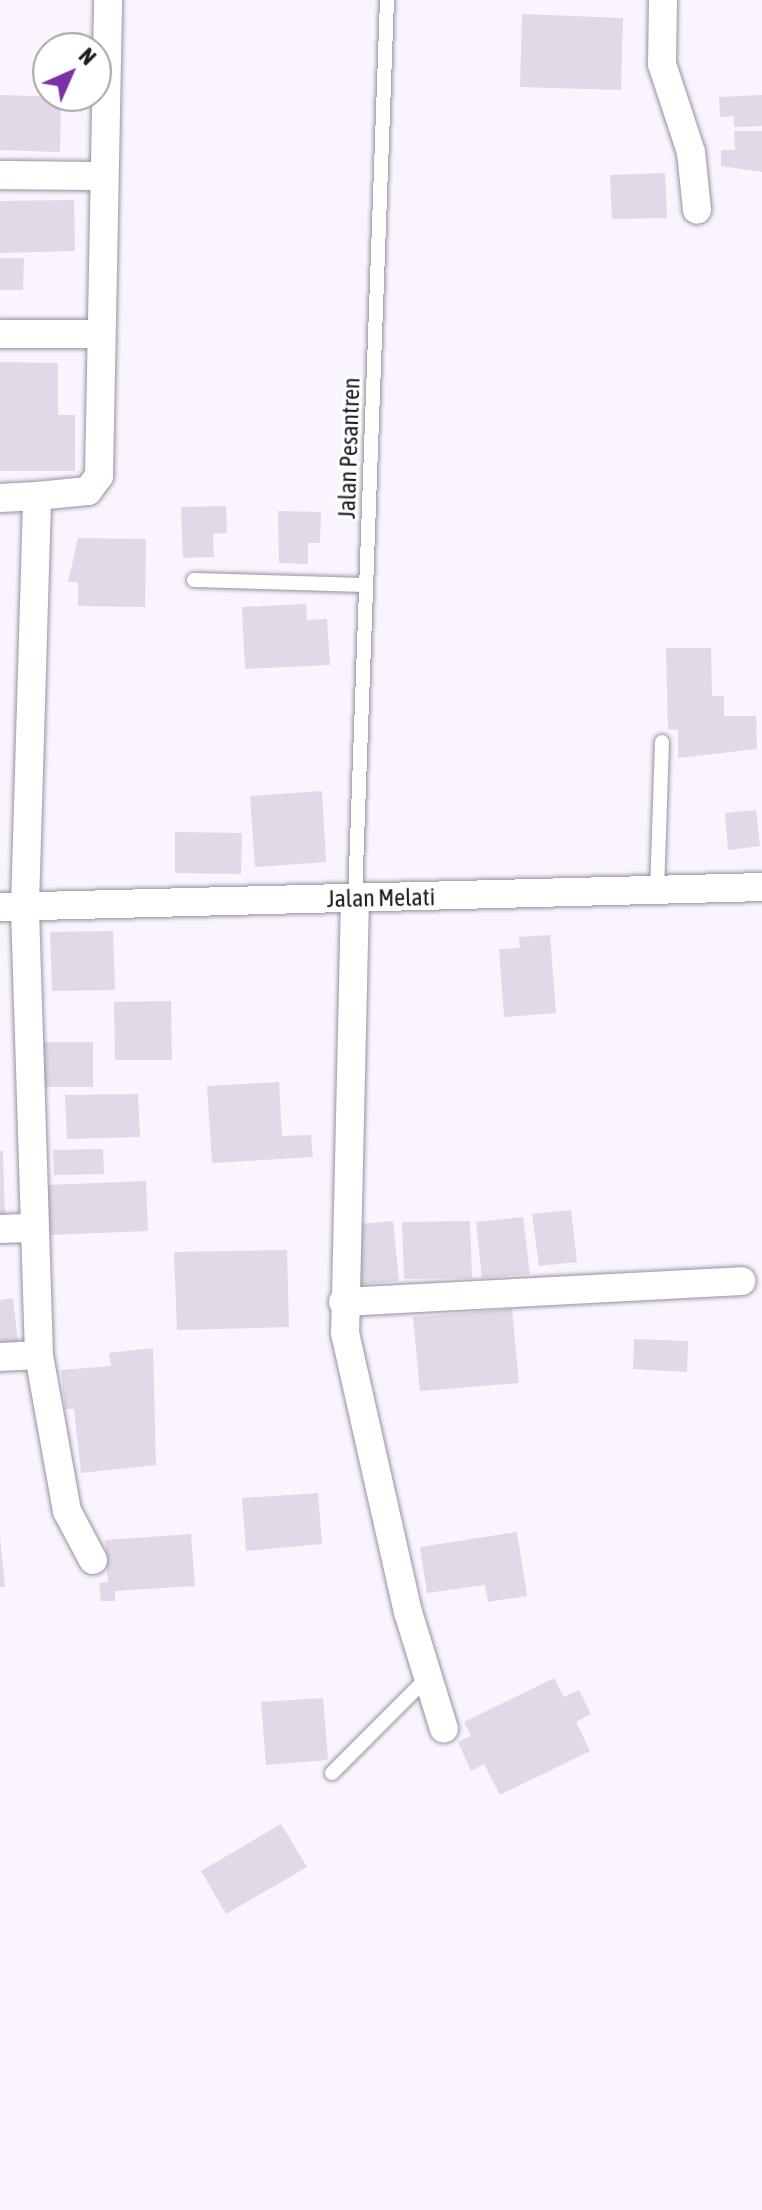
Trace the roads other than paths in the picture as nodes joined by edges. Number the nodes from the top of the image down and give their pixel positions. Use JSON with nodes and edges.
{"nodes":[{"id":1,"x":108,"y":0,"type":"edge"},
{"id":2,"x":387,"y":0,"type":"edge"},
{"id":3,"x":663,"y":0,"type":"edge"},
{"id":4,"x":0,"y":175,"type":"edge"},
{"id":5,"x":104,"y":176,"type":"junction"},
{"id":6,"x":697,"y":210,"type":"dead end"},
{"id":7,"x":0,"y":334,"type":"edge"},
{"id":8,"x":101,"y":334,"type":"junction"},
{"id":9,"x":37,"y":496,"type":"junction"},
{"id":10,"x":0,"y":498,"type":"edge"},
{"id":11,"x":194,"y":580,"type":"dead end"},
{"id":12,"x":366,"y":585,"type":"junction"},
{"id":13,"x":662,"y":742,"type":"dead end"},
{"id":14,"x":762,"y":887,"type":"edge"},
{"id":15,"x":657,"y":892,"type":"junction"},
{"id":16,"x":355,"y":898,"type":"junction"},
{"id":17,"x":13,"y":906,"type":"edge"},
{"id":18,"x":33,"y":1228,"type":"junction"},
{"id":19,"x":0,"y":1229,"type":"edge"},
{"id":20,"x":741,"y":1281,"type":"dead end"},
{"id":21,"x":343,"y":1302,"type":"junction"},
{"id":22,"x":39,"y":1355,"type":"junction"},
{"id":23,"x":0,"y":1357,"type":"edge"},
{"id":24,"x":93,"y":1560,"type":"dead end"},
{"id":25,"x":426,"y":1679,"type":"junction"},
{"id":26,"x":444,"y":1729,"type":"dead end"},
{"id":27,"x":332,"y":1773,"type":"dead end"}],
"edges":[{"from":1,"to":5,"type":"street"},
{"from":2,"to":12,"type":"lane","name":"Jalan Pesantren"},
{"from":3,"to":6,"type":"street"},
{"from":4,"to":5,"type":"street"},
{"from":5,"to":8,"type":"street"},
{"from":7,"to":8,"type":"street"},
{"from":8,"to":9,"type":"street"},
{"from":9,"to":10,"type":"street"},
{"from":9,"to":17,"type":"street"},
{"from":11,"to":12,"type":"lane"},
{"from":12,"to":16,"type":"lane","name":"Jalan Pesantren"},
{"from":13,"to":15,"type":"lane"},
{"from":14,"to":15,"type":"street","name":"Jalan Melati"},
{"from":15,"to":16,"type":"street","name":"Jalan Melati"},
{"from":16,"to":17,"type":"street","name":"Jalan Melati"},
{"from":16,"to":21,"type":"street"},
{"from":17,"to":18,"type":"street"},
{"from":18,"to":19,"type":"street"},
{"from":18,"to":22,"type":"street"},
{"from":20,"to":21,"type":"street"},
{"from":21,"to":25,"type":"street"},
{"from":22,"to":23,"type":"street"},
{"from":22,"to":24,"type":"street"},
{"from":25,"to":26,"type":"street"},
{"from":25,"to":27,"type":"lane"}]}
